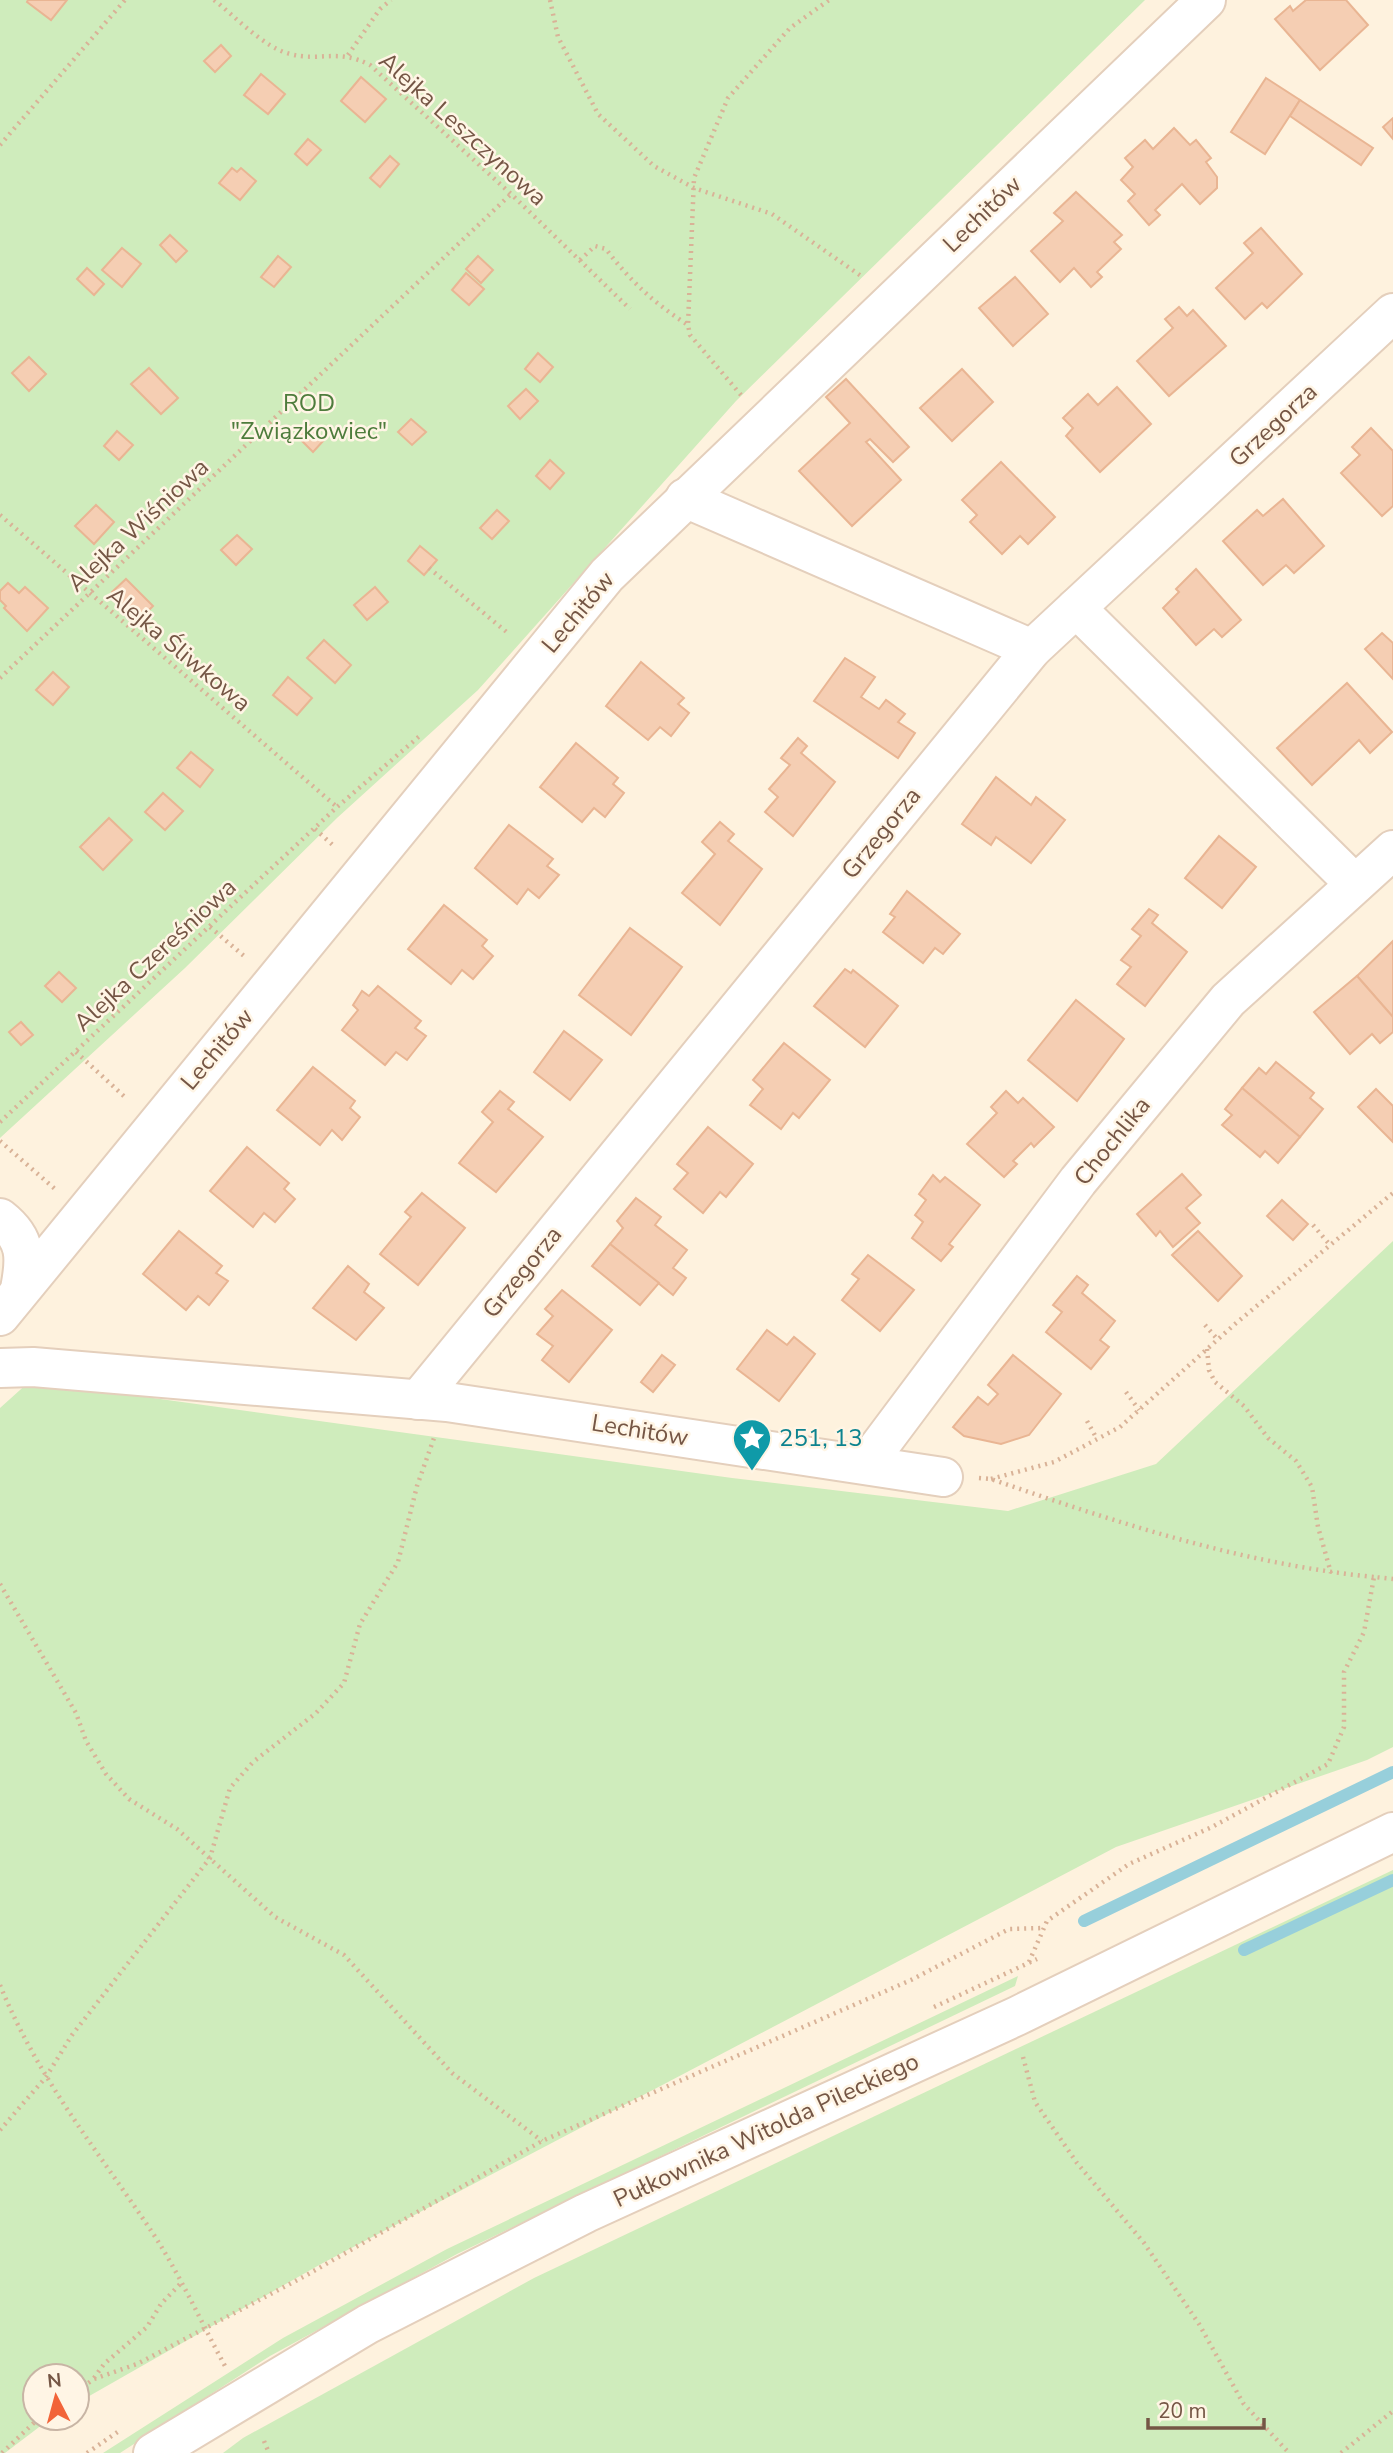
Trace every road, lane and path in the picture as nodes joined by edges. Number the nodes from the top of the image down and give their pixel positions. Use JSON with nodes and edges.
{"nodes":[{"id":1,"x":125,"y":0,"type":"edge"},
{"id":2,"x":214,"y":0,"type":"edge"},
{"id":3,"x":391,"y":0,"type":"edge"},
{"id":4,"x":550,"y":0,"type":"edge"},
{"id":5,"x":830,"y":0,"type":"edge"},
{"id":6,"x":1206,"y":0,"type":"edge"},
{"id":7,"x":348,"y":55,"type":"junction"},
{"id":8,"x":0,"y":145,"type":"edge"},
{"id":9,"x":694,"y":188,"type":"junction"},
{"id":10,"x":511,"y":194,"type":"junction"},
{"id":11,"x":580,"y":260,"type":"junction"},
{"id":12,"x":893,"y":299,"type":"junction"},
{"id":13,"x":631,"y":309,"type":"dead end"},
{"id":14,"x":1393,"y":313,"type":"edge"},
{"id":15,"x":688,"y":325,"type":"junction"},
{"id":16,"x":764,"y":422,"type":"junction"},
{"id":17,"x":685,"y":498,"type":"junction"},
{"id":18,"x":0,"y":515,"type":"edge"},
{"id":19,"x":429,"y":568,"type":"dead end"},
{"id":20,"x":89,"y":596,"type":"junction"},
{"id":21,"x":1076,"y":608,"type":"junction"},
{"id":22,"x":511,"y":636,"type":"dead end"},
{"id":23,"x":1032,"y":649,"type":"junction"},
{"id":24,"x":0,"y":678,"type":"edge"},
{"id":25,"x":337,"y":807,"type":"dead end"},
{"id":26,"x":332,"y":813,"type":"dead end"},
{"id":27,"x":1393,"y":850,"type":"edge"},
{"id":28,"x":1354,"y":884,"type":"junction"},
{"id":29,"x":210,"y":927,"type":"junction"},
{"id":30,"x":272,"y":982,"type":"junction"},
{"id":31,"x":76,"y":1052,"type":"junction"},
{"id":32,"x":0,"y":1122,"type":"edge"},
{"id":33,"x":153,"y":1125,"type":"junction"},
{"id":34,"x":0,"y":1141,"type":"edge"},
{"id":35,"x":1393,"y":1193,"type":"edge"},
{"id":36,"x":82,"y":1213,"type":"junction"},
{"id":37,"x":0,"y":1218,"type":"edge"},
{"id":38,"x":1313,"y":1225,"type":"dead end"},
{"id":39,"x":1330,"y":1245,"type":"junction"},
{"id":40,"x":10,"y":1302,"type":"edge"},
{"id":41,"x":1205,"y":1325,"type":"dead end"},
{"id":42,"x":1217,"y":1340,"type":"junction"},
{"id":43,"x":1206,"y":1349,"type":"junction"},
{"id":44,"x":0,"y":1368,"type":"edge"},
{"id":45,"x":1126,"y":1392,"type":"dead end"},
{"id":46,"x":433,"y":1401,"type":"junction"},
{"id":47,"x":1139,"y":1410,"type":"junction"},
{"id":48,"x":1087,"y":1421,"type":"dead end"},
{"id":49,"x":1097,"y":1439,"type":"junction"},
{"id":50,"x":866,"y":1464,"type":"junction"},
{"id":51,"x":943,"y":1477,"type":"joint"},
{"id":52,"x":991,"y":1479,"type":"junction"},
{"id":53,"x":1331,"y":1573,"type":"junction"},
{"id":54,"x":1374,"y":1577,"type":"junction"},
{"id":55,"x":1393,"y":1579,"type":"edge"},
{"id":56,"x":0,"y":1584,"type":"edge"},
{"id":57,"x":1393,"y":1832,"type":"edge"},
{"id":58,"x":210,"y":1858,"type":"junction"},
{"id":59,"x":1043,"y":1928,"type":"junction"},
{"id":60,"x":0,"y":1985,"type":"edge"},
{"id":61,"x":1017,"y":2016,"type":"junction"},
{"id":62,"x":46,"y":2077,"type":"junction"},
{"id":63,"x":0,"y":2130,"type":"edge"},
{"id":64,"x":542,"y":2141,"type":"junction"},
{"id":65,"x":183,"y":2281,"type":"junction"},
{"id":66,"x":205,"y":2326,"type":"junction"},
{"id":67,"x":94,"y":2379,"type":"junction"},
{"id":68,"x":91,"y":2381,"type":"edge"},
{"id":69,"x":243,"y":2397,"type":"junction"},
{"id":70,"x":1393,"y":2411,"type":"edge"},
{"id":71,"x":24,"y":2432,"type":"edge"},
{"id":72,"x":264,"y":2441,"type":"dead end"},
{"id":73,"x":2,"y":2453,"type":"edge"},
{"id":74,"x":153,"y":2453,"type":"edge"},
{"id":75,"x":269,"y":2453,"type":"edge"},
{"id":76,"x":1289,"y":2453,"type":"edge"},
{"id":77,"x":1341,"y":2453,"type":"edge"}],
"edges":[{"from":1,"to":8,"type":"path"},
{"from":2,"to":7,"type":"path","name":"Alejka Leszczynowa"},
{"from":3,"to":7,"type":"path"},
{"from":4,"to":9,"type":"path"},
{"from":5,"to":9,"type":"path"},
{"from":6,"to":12,"type":"street","name":"Lechitów"},
{"from":7,"to":10,"type":"path","name":"Alejka Leszczynowa"},
{"from":9,"to":12,"type":"path"},
{"from":9,"to":15,"type":"path"},
{"from":10,"to":11,"type":"path","name":"Alejka Leszczynowa"},
{"from":10,"to":20,"type":"path","name":"Alejka Wiśniowa"},
{"from":11,"to":13,"type":"path","name":"Alejka Leszczynowa"},
{"from":11,"to":15,"type":"path"},
{"from":12,"to":16,"type":"street","name":"Lechitów"},
{"from":14,"to":21,"type":"street","name":"Grzegorza"},
{"from":15,"to":16,"type":"path"},
{"from":16,"to":17,"type":"street","name":"Lechitów"},
{"from":17,"to":23,"type":"street"},
{"from":17,"to":30,"type":"street","name":"Lechitów"},
{"from":18,"to":20,"type":"path","name":"Alejka Śliwkowa"},
{"from":19,"to":22,"type":"path"},
{"from":20,"to":24,"type":"path","name":"Alejka Wiśniowa"},
{"from":20,"to":25,"type":"path","name":"Alejka Śliwkowa"},
{"from":21,"to":23,"type":"street","name":"Grzegorza"},
{"from":21,"to":28,"type":"street"},
{"from":23,"to":46,"type":"street","name":"Grzegorza"},
{"from":26,"to":29,"type":"path","name":"Alejka Czereśniowa"},
{"from":27,"to":28,"type":"street","name":"Chochlika"},
{"from":28,"to":50,"type":"street","name":"Chochlika"},
{"from":29,"to":30,"type":"path"},
{"from":29,"to":31,"type":"path","name":"Alejka Czereśniowa"},
{"from":30,"to":33,"type":"street","name":"Lechitów"},
{"from":31,"to":32,"type":"path","name":"Alejka Czereśniowa"},
{"from":31,"to":33,"type":"path"},
{"from":33,"to":36,"type":"street","name":"Lechitów"},
{"from":34,"to":36,"type":"path"},
{"from":35,"to":39,"type":"path"},
{"from":36,"to":40,"type":"street","name":"Lechitów"},
{"from":37,"to":40,"type":"street"},
{"from":38,"to":39,"type":"path"},
{"from":39,"to":42,"type":"path"},
{"from":41,"to":42,"type":"path"},
{"from":42,"to":43,"type":"path"},
{"from":43,"to":47,"type":"path"},
{"from":43,"to":53,"type":"path"},
{"from":44,"to":46,"type":"street","name":"Lechitów"},
{"from":45,"to":47,"type":"path"},
{"from":46,"to":50,"type":"street","name":"Lechitów"},
{"from":46,"to":58,"type":"path"},
{"from":47,"to":49,"type":"path"},
{"from":48,"to":49,"type":"path"},
{"from":49,"to":52,"type":"path"},
{"from":50,"to":51,"type":"street","name":"Lechitów"},
{"from":51,"to":52,"type":"path"},
{"from":52,"to":53,"type":"path"},
{"from":53,"to":54,"type":"path"},
{"from":54,"to":55,"type":"path"},
{"from":54,"to":59,"type":"path"},
{"from":56,"to":58,"type":"path"},
{"from":57,"to":61,"type":"street","name":"Pułkownika Witolda Pileckiego"},
{"from":58,"to":62,"type":"path"},
{"from":58,"to":64,"type":"path"},
{"from":59,"to":61,"type":"path"},
{"from":59,"to":64,"type":"path"},
{"from":60,"to":62,"type":"path"},
{"from":61,"to":69,"type":"street","name":"Pułkownika Witolda Pileckiego"},
{"from":61,"to":76,"type":"path"},
{"from":62,"to":63,"type":"path"},
{"from":62,"to":65,"type":"path"},
{"from":64,"to":66,"type":"path"},
{"from":65,"to":66,"type":"path"},
{"from":65,"to":67,"type":"path"},
{"from":66,"to":67,"type":"path"},
{"from":66,"to":69,"type":"path"},
{"from":67,"to":68,"type":"path"},
{"from":69,"to":74,"type":"street","name":"Pułkownika Witolda Pileckiego"},
{"from":70,"to":77,"type":"path"},
{"from":71,"to":73,"type":"path"},
{"from":72,"to":75,"type":"path"}]}
